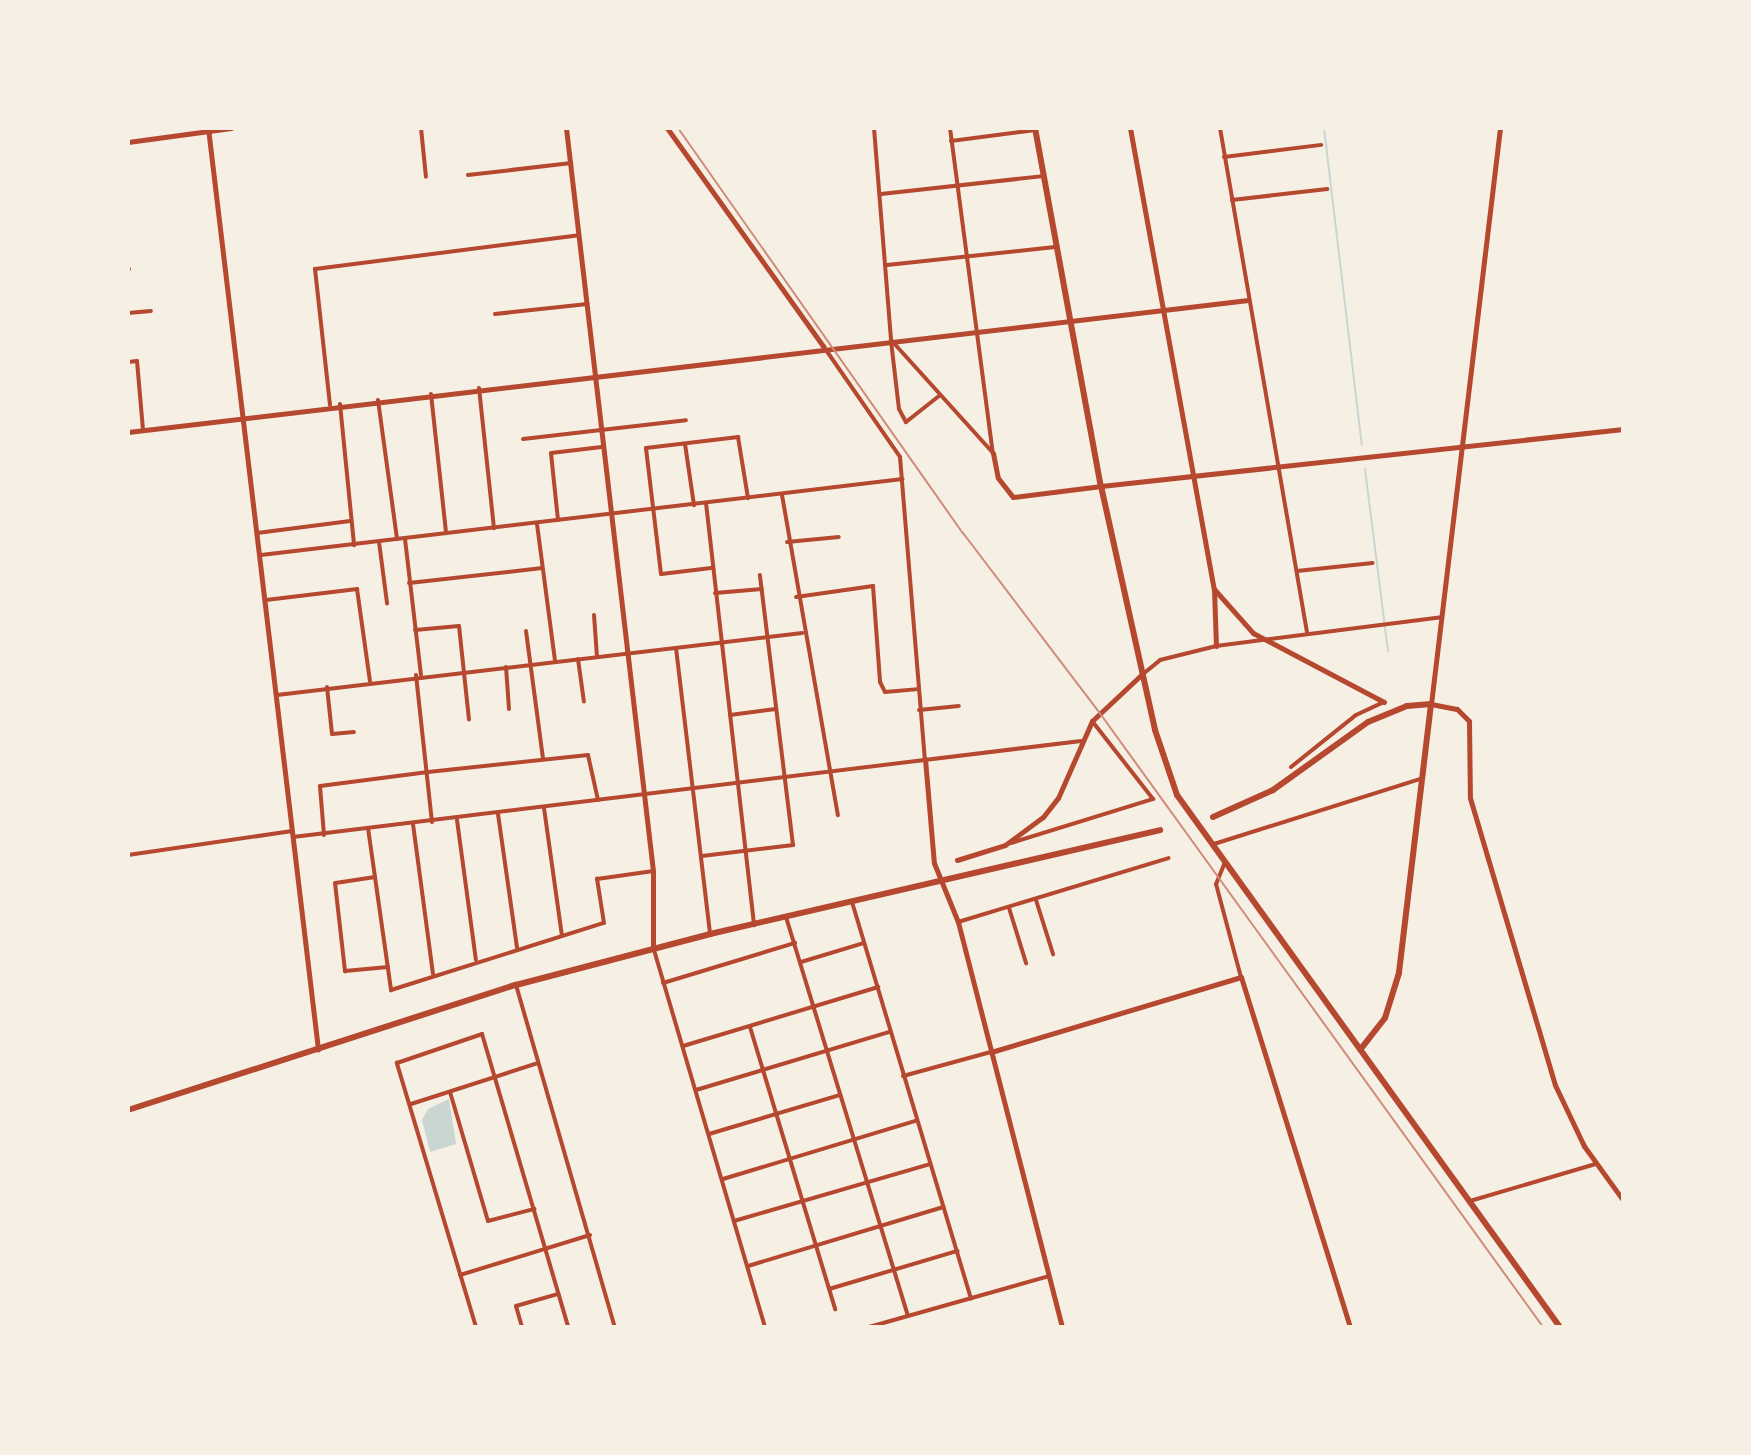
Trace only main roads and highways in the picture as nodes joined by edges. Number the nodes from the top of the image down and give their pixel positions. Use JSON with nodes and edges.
{"nodes":[{"id":1,"x":1035,"y":129,"type":"edge"},
{"id":2,"x":1213,"y":817,"type":"dead end"},
{"id":3,"x":1160,"y":830,"type":"dead end"},
{"id":4,"x":1362,"y":1047,"type":"junction"},
{"id":5,"x":128,"y":1110,"type":"edge"},
{"id":6,"x":1560,"y":1327,"type":"edge"}],
"edges":[{"from":1,"to":4,"type":"main road"},
{"from":2,"to":4,"type":"main road"},
{"from":3,"to":5,"type":"main road"},
{"from":4,"to":6,"type":"main road"}]}
